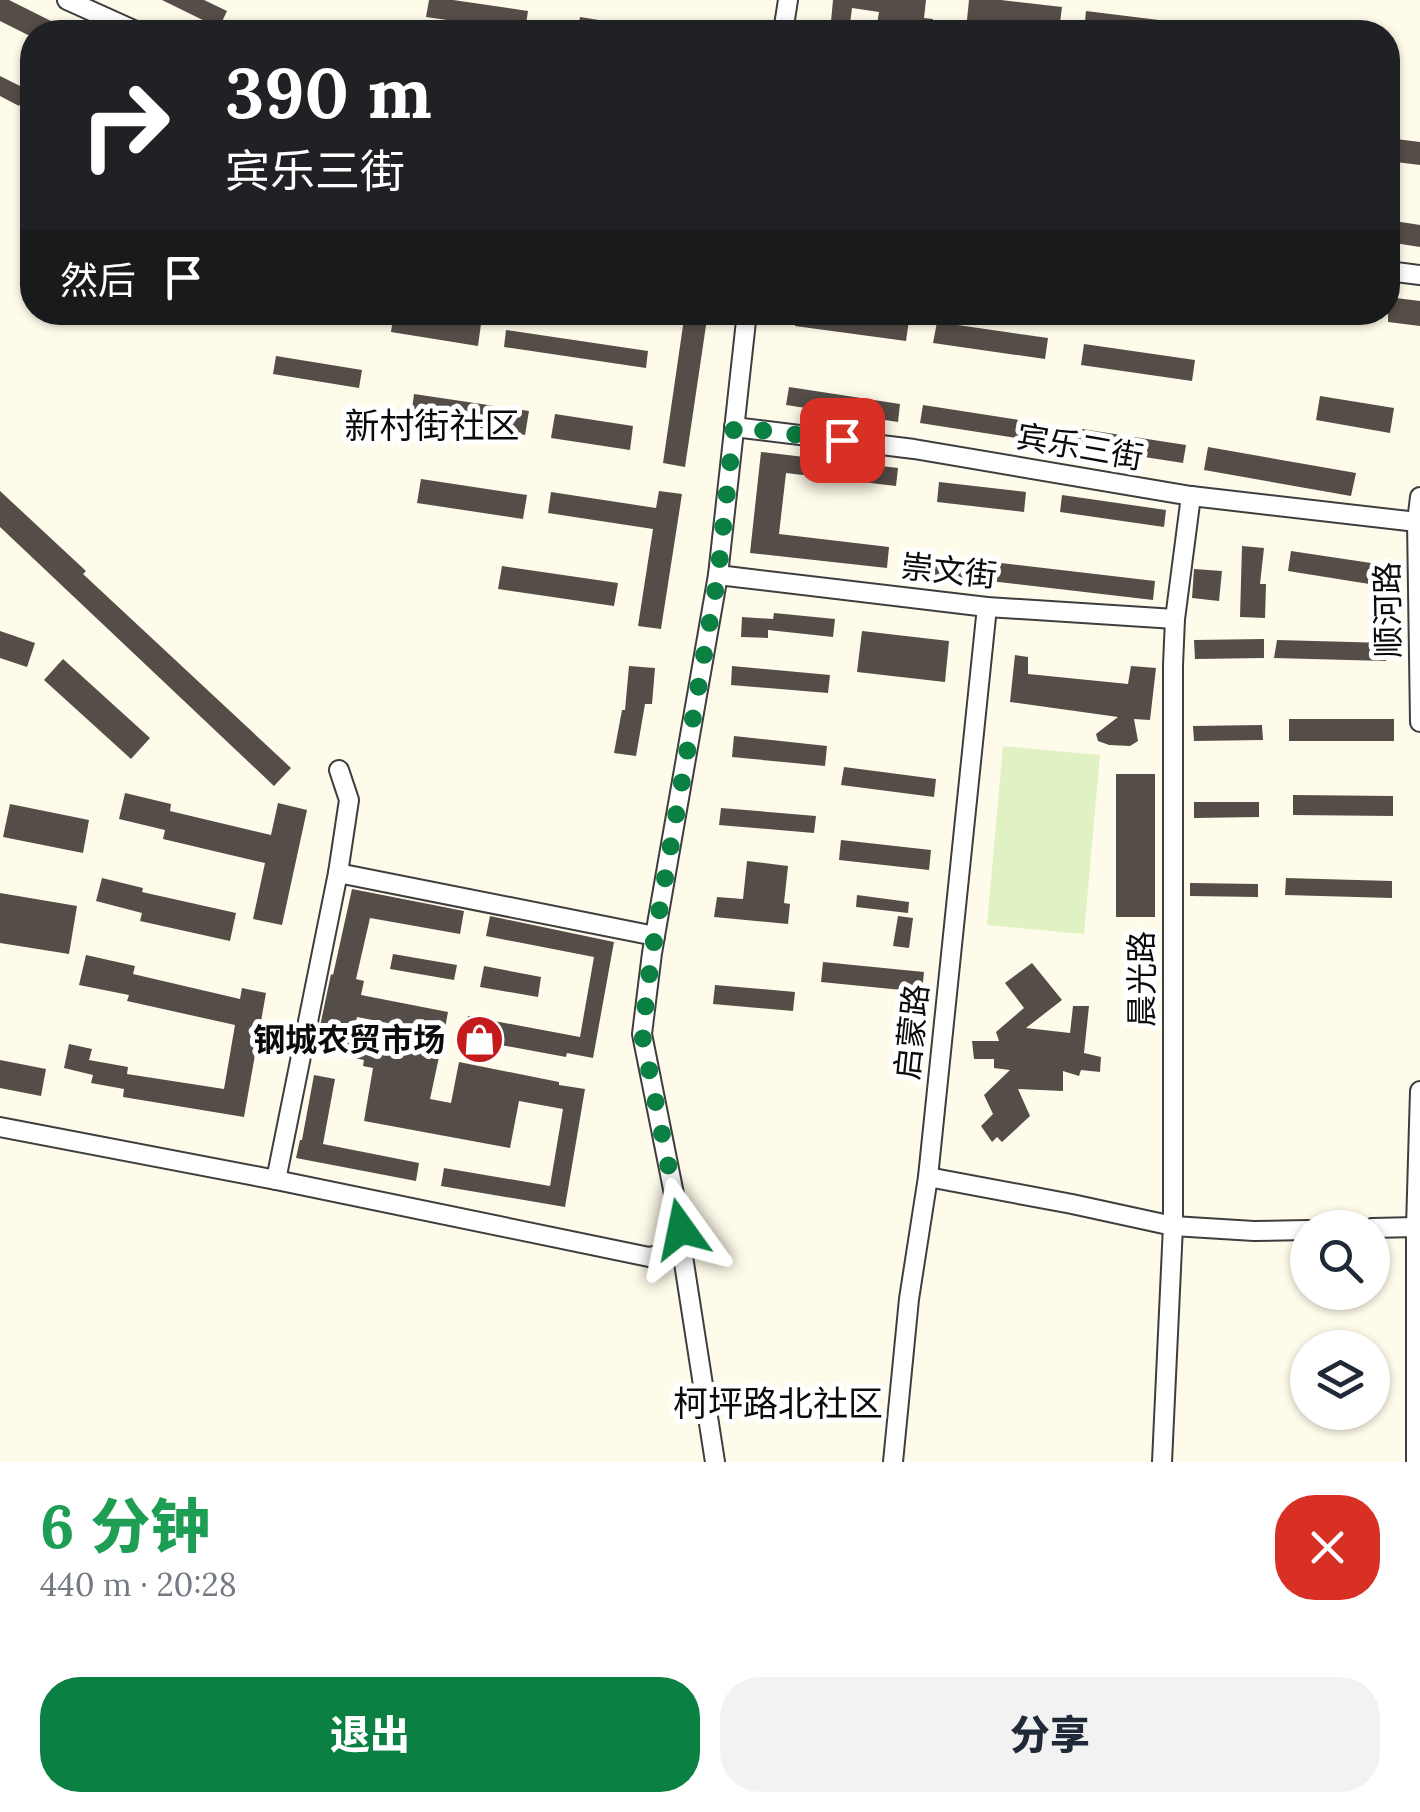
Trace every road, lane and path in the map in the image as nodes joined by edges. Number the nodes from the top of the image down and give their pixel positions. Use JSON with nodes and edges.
{"nodes":[{"id":1,"x":68,"y":0,"type":"edge"},
{"id":2,"x":112,"y":20,"type":"edge"},
{"id":3,"x":746,"y":325,"type":"edge"},
{"id":4,"x":734,"y":427,"type":"junction"},
{"id":5,"x":1191,"y":496,"type":"junction"},
{"id":6,"x":1420,"y":496,"type":"edge"},
{"id":7,"x":1417,"y":522,"type":"junction"},
{"id":8,"x":718,"y":575,"type":"junction"},
{"id":9,"x":986,"y":606,"type":"junction"},
{"id":10,"x":1175,"y":619,"type":"junction"},
{"id":11,"x":1420,"y":722,"type":"edge"},
{"id":12,"x":339,"y":770,"type":"dead end"},
{"id":13,"x":338,"y":873,"type":"junction"},
{"id":14,"x":654,"y":936,"type":"junction"},
{"id":15,"x":1420,"y":1091,"type":"edge"},
{"id":16,"x":0,"y":1127,"type":"edge"},
{"id":17,"x":928,"y":1177,"type":"junction"},
{"id":18,"x":276,"y":1180,"type":"junction"},
{"id":19,"x":1174,"y":1226,"type":"junction"},
{"id":20,"x":1416,"y":1227,"type":"junction"},
{"id":21,"x":1390,"y":1228,"type":"edge"},
{"id":22,"x":1290,"y":1231,"type":"edge"},
{"id":23,"x":682,"y":1250,"type":"junction"},
{"id":24,"x":715,"y":1462,"type":"edge"},
{"id":25,"x":893,"y":1462,"type":"edge"},
{"id":26,"x":1162,"y":1462,"type":"edge"},
{"id":27,"x":1416,"y":1462,"type":"edge"}],
"edges":[{"from":1,"to":2,"type":"street"},
{"from":3,"to":4,"type":"street"},
{"from":4,"to":5,"type":"street","name":"宾乐三街"},
{"from":4,"to":8,"type":"street"},
{"from":5,"to":7,"type":"street","name":"宾乐三街"},
{"from":5,"to":10,"type":"street","name":"晨光路"},
{"from":6,"to":7,"type":"street","name":"顺河路"},
{"from":7,"to":11,"type":"street","name":"顺河路"},
{"from":8,"to":9,"type":"street","name":"崇文街"},
{"from":8,"to":14,"type":"street"},
{"from":9,"to":10,"type":"street","name":"崇文街"},
{"from":9,"to":17,"type":"street","name":"启蒙路"},
{"from":10,"to":19,"type":"street","name":"晨光路"},
{"from":12,"to":13,"type":"street"},
{"from":13,"to":14,"type":"street"},
{"from":13,"to":18,"type":"street"},
{"from":14,"to":23,"type":"street"},
{"from":15,"to":20,"type":"street"},
{"from":16,"to":18,"type":"street"},
{"from":17,"to":19,"type":"street"},
{"from":17,"to":25,"type":"street","name":"启蒙路"},
{"from":18,"to":23,"type":"street"},
{"from":19,"to":22,"type":"street"},
{"from":19,"to":26,"type":"street","name":"晨光路"},
{"from":20,"to":21,"type":"street"},
{"from":20,"to":27,"type":"street"},
{"from":23,"to":24,"type":"street"}]}
